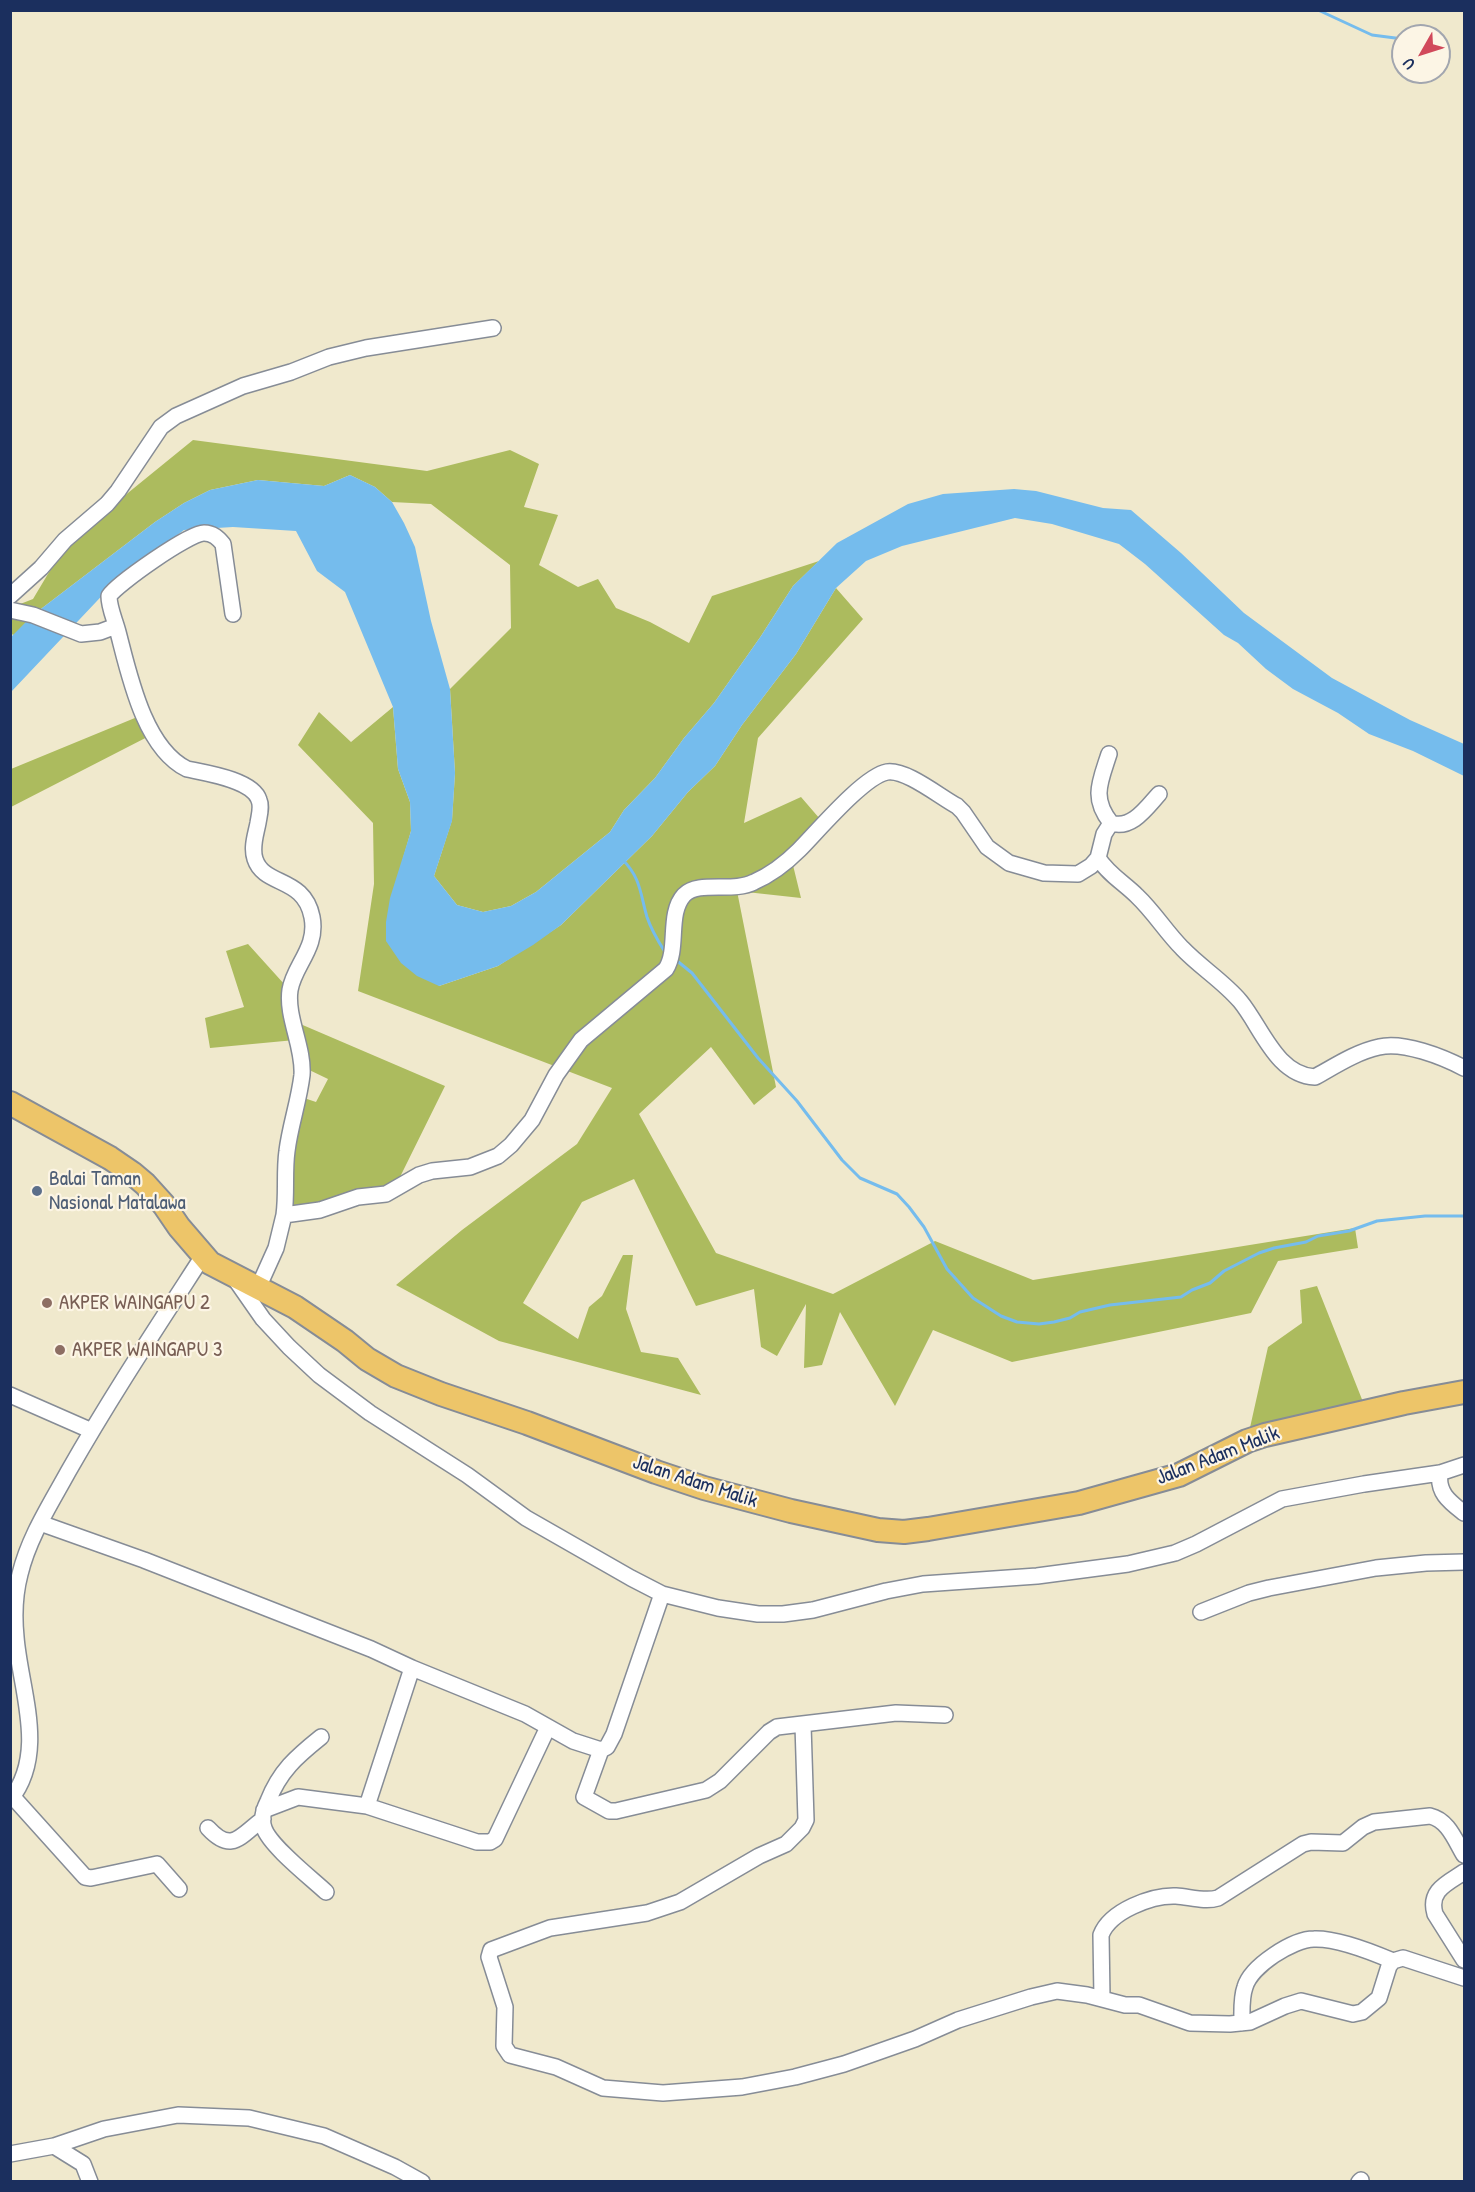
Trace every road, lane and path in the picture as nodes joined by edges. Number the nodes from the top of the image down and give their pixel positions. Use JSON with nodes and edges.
{"nodes":[{"id":1,"x":493,"y":328,"type":"dead end"},
{"id":2,"x":10,"y":596,"type":"edge"},
{"id":3,"x":10,"y":610,"type":"edge"},
{"id":4,"x":232,"y":614,"type":"dead end"},
{"id":5,"x":116,"y":626,"type":"junction"},
{"id":6,"x":1109,"y":754,"type":"dead end"},
{"id":7,"x":1159,"y":794,"type":"dead end"},
{"id":8,"x":1111,"y":823,"type":"junction"},
{"id":9,"x":1098,"y":858,"type":"junction"},
{"id":10,"x":1464,"y":1068,"type":"edge"},
{"id":11,"x":10,"y":1103,"type":"edge"},
{"id":12,"x":284,"y":1215,"type":"junction"},
{"id":13,"x":202,"y":1256,"type":"junction"},
{"id":14,"x":233,"y":1276,"type":"junction"},
{"id":15,"x":258,"y":1288,"type":"junction"},
{"id":16,"x":1464,"y":1392,"type":"edge"},
{"id":17,"x":10,"y":1395,"type":"edge"},
{"id":18,"x":92,"y":1431,"type":"junction"},
{"id":19,"x":1464,"y":1465,"type":"edge"},
{"id":20,"x":1440,"y":1473,"type":"junction"},
{"id":21,"x":1464,"y":1513,"type":"edge"},
{"id":22,"x":40,"y":1523,"type":"junction"},
{"id":23,"x":25,"y":1556,"type":"junction"},
{"id":24,"x":1464,"y":1562,"type":"edge"},
{"id":25,"x":10,"y":1566,"type":"edge"},
{"id":26,"x":662,"y":1594,"type":"junction"},
{"id":27,"x":13,"y":1609,"type":"edge"},
{"id":28,"x":1202,"y":1612,"type":"dead end"},
{"id":29,"x":412,"y":1668,"type":"junction"},
{"id":30,"x":945,"y":1715,"type":"dead end"},
{"id":31,"x":803,"y":1725,"type":"junction"},
{"id":32,"x":548,"y":1727,"type":"junction"},
{"id":33,"x":321,"y":1737,"type":"dead end"},
{"id":34,"x":601,"y":1750,"type":"junction"},
{"id":35,"x":278,"y":1778,"type":"junction"},
{"id":36,"x":298,"y":1797,"type":"junction"},
{"id":37,"x":12,"y":1798,"type":"edge"},
{"id":38,"x":367,"y":1806,"type":"junction"},
{"id":39,"x":263,"y":1815,"type":"junction"},
{"id":40,"x":208,"y":1828,"type":"dead end"},
{"id":41,"x":1464,"y":1855,"type":"edge"},
{"id":42,"x":1464,"y":1872,"type":"edge"},
{"id":43,"x":179,"y":1889,"type":"dead end"},
{"id":44,"x":326,"y":1892,"type":"dead end"},
{"id":45,"x":1464,"y":1960,"type":"edge"},
{"id":46,"x":1393,"y":1961,"type":"junction"},
{"id":47,"x":1464,"y":1978,"type":"edge"},
{"id":48,"x":1102,"y":1998,"type":"junction"},
{"id":49,"x":1242,"y":2023,"type":"junction"},
{"id":50,"x":54,"y":2146,"type":"junction"},
{"id":51,"x":10,"y":2154,"type":"edge"},
{"id":52,"x":90,"y":2181,"type":"edge"},
{"id":53,"x":422,"y":2181,"type":"edge"}],
"edges":[{"from":1,"to":2,"type":"street"},
{"from":3,"to":5,"type":"street"},
{"from":4,"to":5,"type":"street"},
{"from":5,"to":12,"type":"street"},
{"from":6,"to":8,"type":"street"},
{"from":7,"to":8,"type":"street"},
{"from":8,"to":9,"type":"street"},
{"from":9,"to":10,"type":"street"},
{"from":9,"to":12,"type":"street"},
{"from":11,"to":13,"type":"highway","name":"Jalan Adam Malik"},
{"from":12,"to":15,"type":"street"},
{"from":13,"to":14,"type":"highway","name":"Jalan Adam Malik"},
{"from":13,"to":18,"type":"street"},
{"from":14,"to":15,"type":"highway","name":"Jalan Adam Malik"},
{"from":14,"to":26,"type":"street"},
{"from":15,"to":16,"type":"highway","name":"Jalan Adam Malik"},
{"from":17,"to":18,"type":"street"},
{"from":18,"to":22,"type":"street"},
{"from":19,"to":20,"type":"street"},
{"from":20,"to":21,"type":"street"},
{"from":20,"to":26,"type":"street"},
{"from":22,"to":23,"type":"street"},
{"from":22,"to":29,"type":"street"},
{"from":23,"to":25,"type":"street"},
{"from":23,"to":27,"type":"street"},
{"from":24,"to":28,"type":"street"},
{"from":26,"to":34,"type":"street"},
{"from":27,"to":37,"type":"street"},
{"from":29,"to":32,"type":"street"},
{"from":29,"to":38,"type":"street"},
{"from":30,"to":31,"type":"street"},
{"from":31,"to":34,"type":"street"},
{"from":31,"to":48,"type":"street"},
{"from":32,"to":34,"type":"street"},
{"from":32,"to":38,"type":"street"},
{"from":33,"to":35,"type":"street"},
{"from":35,"to":36,"type":"street"},
{"from":35,"to":39,"type":"street"},
{"from":36,"to":38,"type":"street"},
{"from":36,"to":39,"type":"street"},
{"from":37,"to":43,"type":"street"},
{"from":39,"to":40,"type":"street"},
{"from":39,"to":44,"type":"street"},
{"from":41,"to":48,"type":"street"},
{"from":42,"to":45,"type":"street"},
{"from":46,"to":47,"type":"street"},
{"from":46,"to":49,"type":"street"},
{"from":46,"to":49,"type":"street"},
{"from":48,"to":49,"type":"street"},
{"from":50,"to":51,"type":"street"},
{"from":50,"to":52,"type":"street"},
{"from":50,"to":53,"type":"street"}]}
